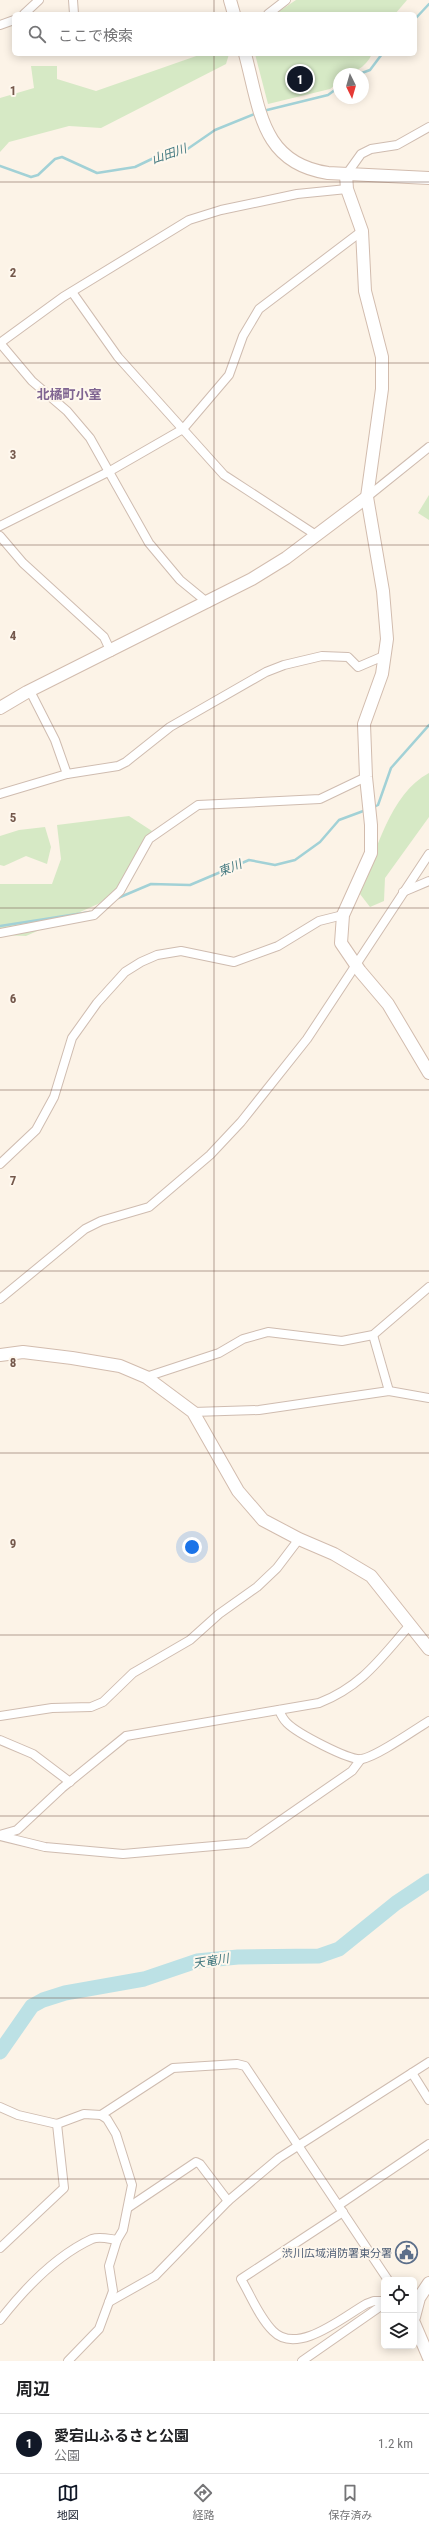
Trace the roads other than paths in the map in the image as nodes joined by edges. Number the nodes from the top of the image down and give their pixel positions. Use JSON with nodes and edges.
{"nodes":[{"id":1,"x":39,"y":0,"type":"edge"},
{"id":2,"x":73,"y":0,"type":"edge"},
{"id":3,"x":230,"y":0,"type":"edge"},
{"id":4,"x":286,"y":0,"type":"edge"},
{"id":5,"x":26,"y":12,"type":"edge"},
{"id":6,"x":74,"y":12,"type":"edge"},
{"id":7,"x":233,"y":12,"type":"edge"},
{"id":8,"x":271,"y":12,"type":"edge"},
{"id":9,"x":12,"y":21,"type":"edge"},
{"id":10,"x":0,"y":25,"type":"edge"},
{"id":11,"x":246,"y":56,"type":"edge"},
{"id":12,"x":429,"y":127,"type":"edge"},
{"id":13,"x":346,"y":174,"type":"junction"},
{"id":14,"x":429,"y":178,"type":"edge"},
{"id":15,"x":347,"y":189,"type":"junction"},
{"id":16,"x":362,"y":231,"type":"junction"},
{"id":17,"x":72,"y":292,"type":"junction"},
{"id":18,"x":0,"y":343,"type":"edge"},
{"id":19,"x":182,"y":429,"type":"junction"},
{"id":20,"x":429,"y":447,"type":"edge"},
{"id":21,"x":110,"y":471,"type":"junction"},
{"id":22,"x":367,"y":497,"type":"junction"},
{"id":23,"x":0,"y":526,"type":"edge"},
{"id":24,"x":316,"y":535,"type":"junction"},
{"id":25,"x":0,"y":536,"type":"edge"},
{"id":26,"x":208,"y":603,"type":"junction"},
{"id":27,"x":111,"y":652,"type":"junction"},
{"id":28,"x":386,"y":655,"type":"junction"},
{"id":29,"x":30,"y":691,"type":"junction"},
{"id":30,"x":0,"y":708,"type":"edge"},
{"id":31,"x":67,"y":774,"type":"junction"},
{"id":32,"x":366,"y":778,"type":"junction"},
{"id":33,"x":0,"y":794,"type":"edge"},
{"id":34,"x":429,"y":854,"type":"edge"},
{"id":35,"x":429,"y":881,"type":"edge"},
{"id":36,"x":402,"y":892,"type":"junction"},
{"id":37,"x":343,"y":915,"type":"junction"},
{"id":38,"x":0,"y":932,"type":"edge"},
{"id":39,"x":357,"y":967,"type":"junction"},
{"id":40,"x":429,"y":1073,"type":"edge"},
{"id":41,"x":0,"y":1164,"type":"edge"},
{"id":42,"x":429,"y":1287,"type":"edge"},
{"id":43,"x":0,"y":1298,"type":"edge"},
{"id":44,"x":373,"y":1335,"type":"junction"},
{"id":45,"x":0,"y":1355,"type":"edge"},
{"id":46,"x":146,"y":1377,"type":"junction"},
{"id":47,"x":389,"y":1390,"type":"junction"},
{"id":48,"x":429,"y":1398,"type":"edge"},
{"id":49,"x":193,"y":1412,"type":"junction"},
{"id":50,"x":300,"y":1539,"type":"junction"},
{"id":51,"x":409,"y":1626,"type":"junction"},
{"id":52,"x":429,"y":1649,"type":"edge"},
{"id":53,"x":279,"y":1710,"type":"junction"},
{"id":54,"x":0,"y":1716,"type":"edge"},
{"id":55,"x":429,"y":1721,"type":"edge"},
{"id":56,"x":0,"y":1740,"type":"edge"},
{"id":57,"x":361,"y":1759,"type":"junction"},
{"id":58,"x":70,"y":1782,"type":"junction"},
{"id":59,"x":0,"y":1836,"type":"edge"},
{"id":60,"x":429,"y":2062,"type":"edge"},
{"id":61,"x":412,"y":2073,"type":"junction"},
{"id":62,"x":429,"y":2100,"type":"edge"},
{"id":63,"x":0,"y":2107,"type":"edge"},
{"id":64,"x":102,"y":2115,"type":"junction"},
{"id":65,"x":58,"y":2124,"type":"junction"},
{"id":66,"x":429,"y":2144,"type":"edge"},
{"id":67,"x":298,"y":2146,"type":"junction"},
{"id":68,"x":228,"y":2201,"type":"junction"},
{"id":69,"x":129,"y":2207,"type":"junction"},
{"id":70,"x":341,"y":2208,"type":"junction"},
{"id":71,"x":117,"y":2240,"type":"junction"},
{"id":72,"x":0,"y":2248,"type":"edge"},
{"id":73,"x":386,"y":2277,"type":"edge"},
{"id":74,"x":429,"y":2283,"type":"edge"},
{"id":75,"x":381,"y":2301,"type":"edge"},
{"id":76,"x":109,"y":2302,"type":"junction"},
{"id":77,"x":381,"y":2304,"type":"edge"},
{"id":78,"x":417,"y":2304,"type":"edge"},
{"id":79,"x":0,"y":2320,"type":"edge"},
{"id":80,"x":417,"y":2330,"type":"edge"},
{"id":81,"x":429,"y":2358,"type":"edge"},
{"id":82,"x":68,"y":2361,"type":"edge"},
{"id":83,"x":302,"y":2361,"type":"edge"}],
"edges":[{"from":1,"to":5,"type":"street"},
{"from":2,"to":6,"type":"street"},
{"from":3,"to":7,"type":"street"},
{"from":4,"to":8,"type":"street"},
{"from":9,"to":10,"type":"street"},
{"from":11,"to":13,"type":"street"},
{"from":12,"to":13,"type":"street"},
{"from":13,"to":14,"type":"street"},
{"from":13,"to":15,"type":"street"},
{"from":15,"to":16,"type":"street"},
{"from":15,"to":17,"type":"street"},
{"from":16,"to":19,"type":"street"},
{"from":16,"to":22,"type":"street"},
{"from":17,"to":18,"type":"street"},
{"from":17,"to":19,"type":"street"},
{"from":18,"to":21,"type":"street"},
{"from":19,"to":21,"type":"street"},
{"from":19,"to":24,"type":"street"},
{"from":20,"to":22,"type":"street"},
{"from":21,"to":23,"type":"street"},
{"from":21,"to":26,"type":"street"},
{"from":22,"to":24,"type":"street"},
{"from":22,"to":28,"type":"street"},
{"from":24,"to":26,"type":"street"},
{"from":25,"to":27,"type":"street"},
{"from":26,"to":27,"type":"street"},
{"from":27,"to":29,"type":"street"},
{"from":28,"to":31,"type":"street"},
{"from":28,"to":32,"type":"street"},
{"from":29,"to":30,"type":"street"},
{"from":29,"to":31,"type":"street"},
{"from":31,"to":33,"type":"street"},
{"from":32,"to":37,"type":"street"},
{"from":32,"to":38,"type":"street"},
{"from":34,"to":36,"type":"street"},
{"from":35,"to":36,"type":"street"},
{"from":36,"to":39,"type":"street"},
{"from":37,"to":39,"type":"street"},
{"from":37,"to":41,"type":"street"},
{"from":39,"to":40,"type":"street"},
{"from":39,"to":43,"type":"street"},
{"from":42,"to":44,"type":"street"},
{"from":44,"to":46,"type":"street"},
{"from":44,"to":47,"type":"street"},
{"from":45,"to":46,"type":"street"},
{"from":46,"to":49,"type":"street"},
{"from":47,"to":48,"type":"street"},
{"from":47,"to":49,"type":"street"},
{"from":49,"to":50,"type":"street"},
{"from":50,"to":51,"type":"street"},
{"from":50,"to":54,"type":"street"},
{"from":51,"to":52,"type":"street"},
{"from":51,"to":53,"type":"street"},
{"from":53,"to":57,"type":"street"},
{"from":53,"to":58,"type":"street"},
{"from":55,"to":57,"type":"street"},
{"from":56,"to":58,"type":"street"},
{"from":57,"to":59,"type":"street"},
{"from":58,"to":59,"type":"street"},
{"from":60,"to":61,"type":"street"},
{"from":61,"to":62,"type":"street"},
{"from":61,"to":67,"type":"street"},
{"from":63,"to":65,"type":"street"},
{"from":64,"to":65,"type":"street"},
{"from":64,"to":67,"type":"street"},
{"from":64,"to":69,"type":"street"},
{"from":65,"to":72,"type":"street"},
{"from":66,"to":70,"type":"street"},
{"from":67,"to":68,"type":"street"},
{"from":67,"to":70,"type":"street"},
{"from":68,"to":69,"type":"street"},
{"from":68,"to":76,"type":"street"},
{"from":69,"to":71,"type":"street"},
{"from":70,"to":73,"type":"street"},
{"from":70,"to":75,"type":"street"},
{"from":71,"to":76,"type":"street"},
{"from":71,"to":79,"type":"street"},
{"from":74,"to":78,"type":"street"},
{"from":76,"to":82,"type":"street"},
{"from":77,"to":83,"type":"street"},
{"from":80,"to":81,"type":"street"}]}
